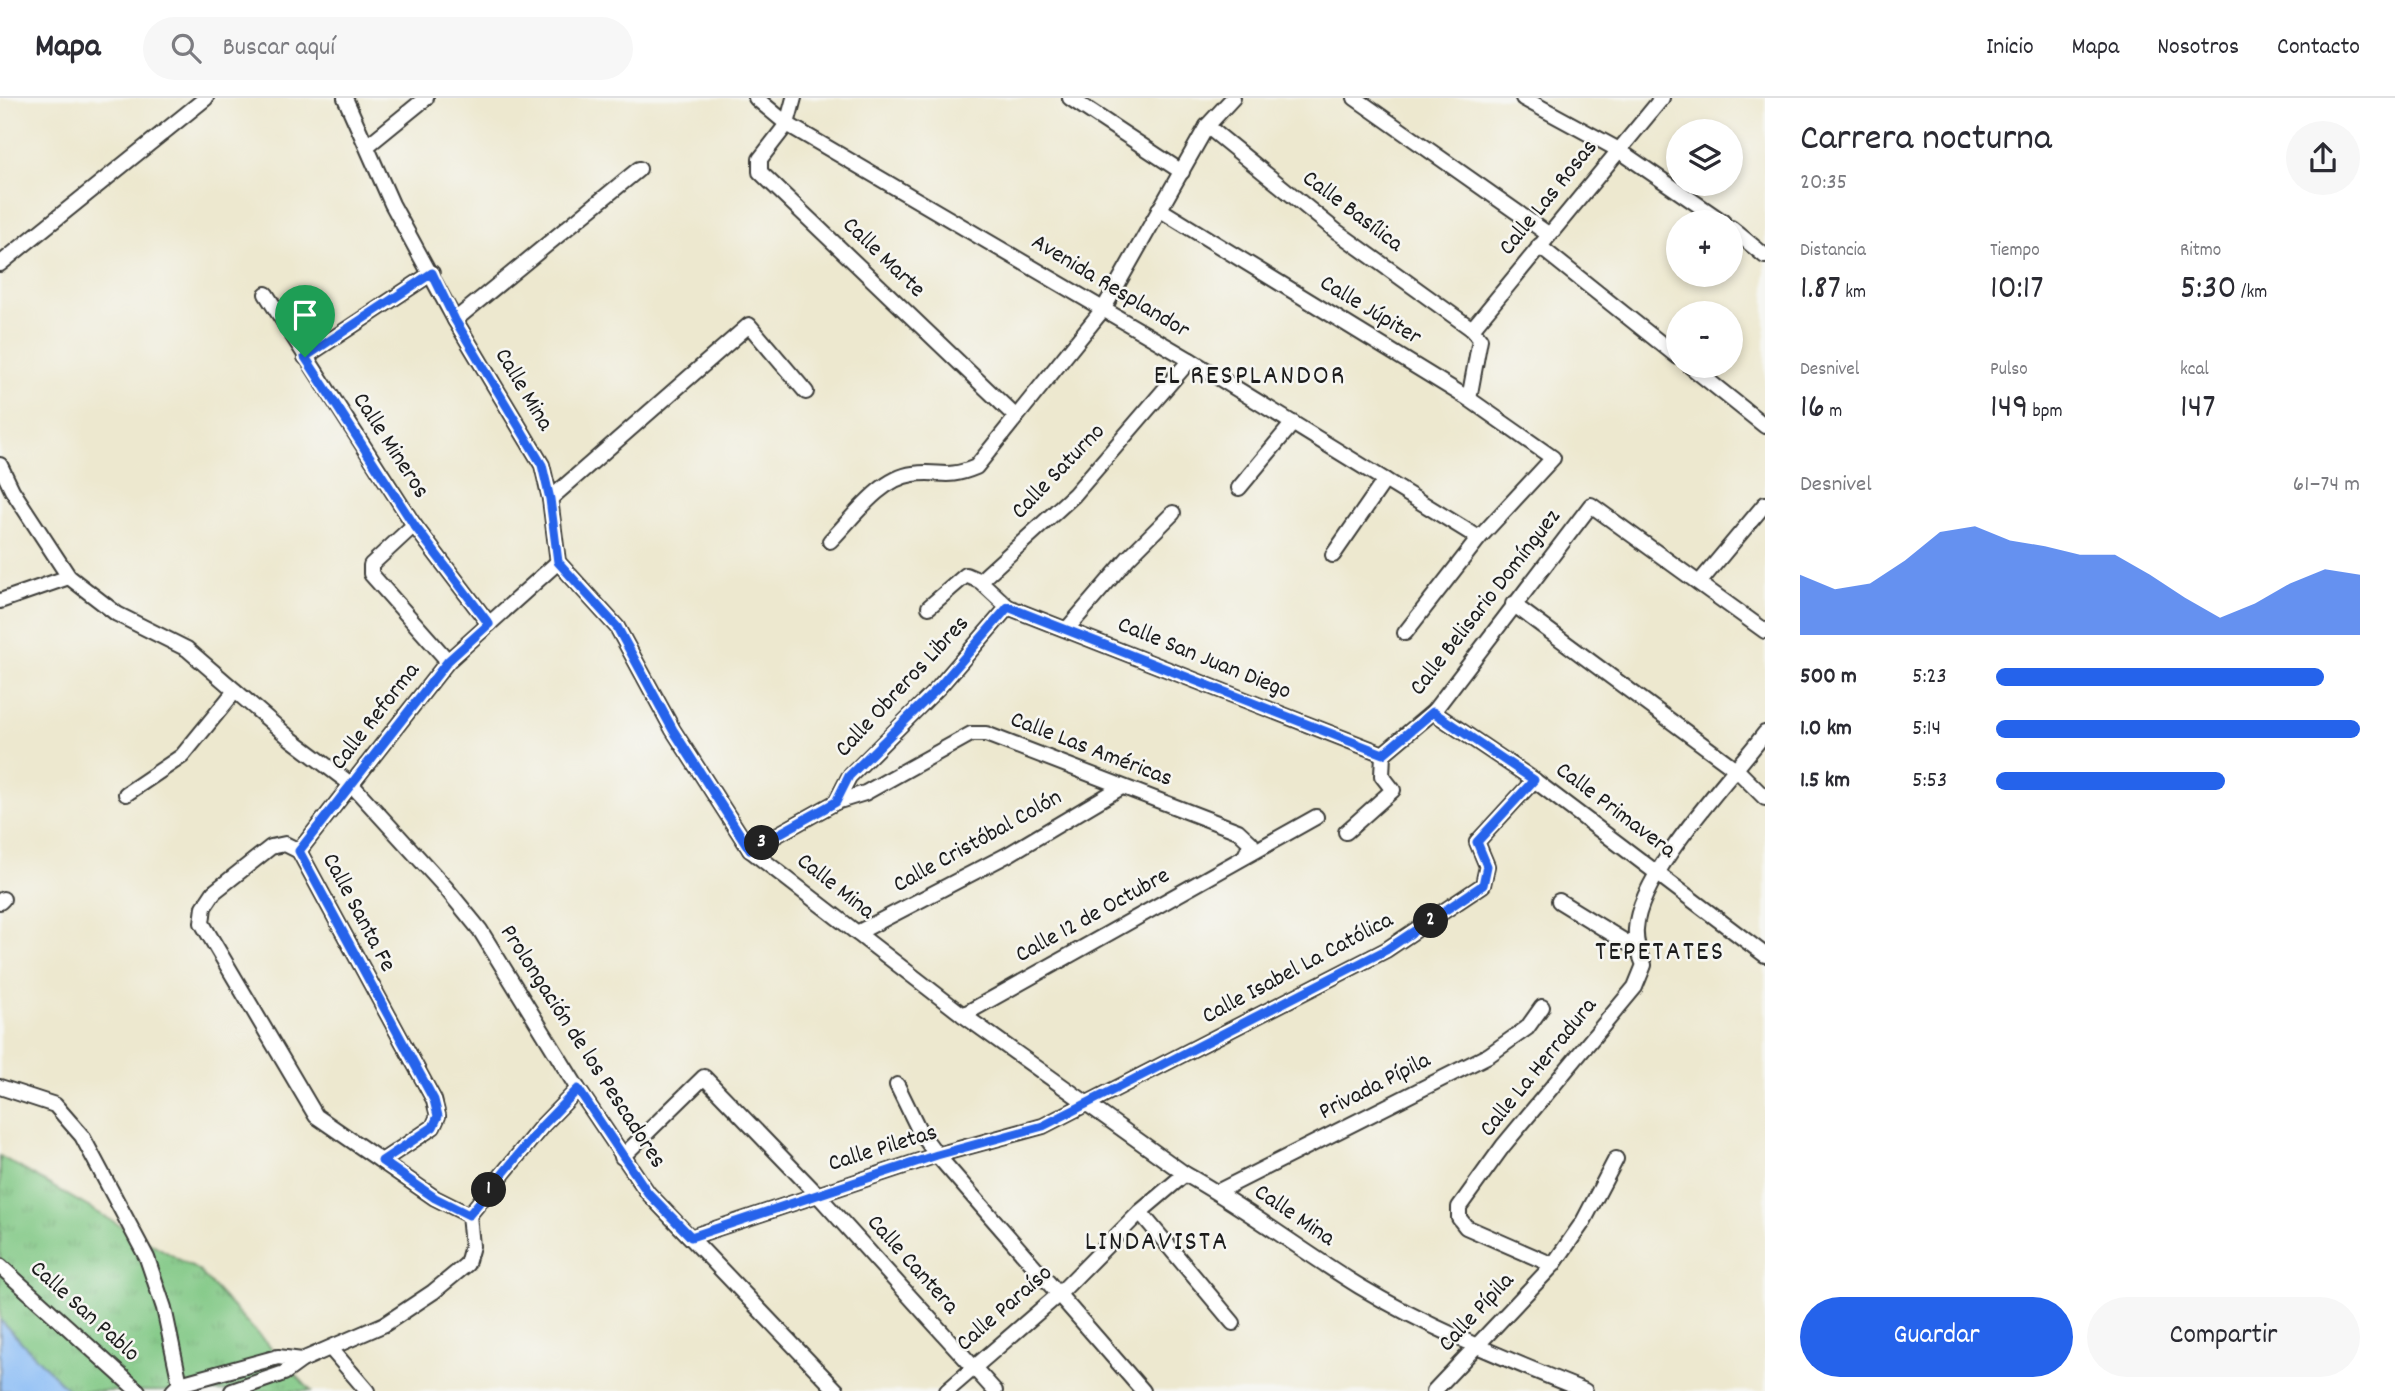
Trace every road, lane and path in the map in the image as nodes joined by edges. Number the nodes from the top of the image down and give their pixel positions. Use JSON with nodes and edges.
{"nodes":[{"id":1,"x":206,"y":98,"type":"edge"},
{"id":2,"x":345,"y":98,"type":"edge"},
{"id":3,"x":426,"y":98,"type":"edge"},
{"id":4,"x":756,"y":98,"type":"edge"},
{"id":5,"x":794,"y":98,"type":"edge"},
{"id":6,"x":1070,"y":98,"type":"edge"},
{"id":7,"x":1234,"y":98,"type":"edge"},
{"id":8,"x":1355,"y":98,"type":"edge"},
{"id":9,"x":1523,"y":98,"type":"edge"},
{"id":10,"x":1662,"y":98,"type":"edge"},
{"id":11,"x":787,"y":124,"type":"junction"},
{"id":12,"x":1208,"y":126,"type":"junction"},
{"id":13,"x":367,"y":146,"type":"junction"},
{"id":14,"x":1617,"y":149,"type":"junction"},
{"id":15,"x":639,"y":169,"type":"dead end"},
{"id":16,"x":1182,"y":172,"type":"junction"},
{"id":17,"x":1159,"y":209,"type":"junction"},
{"id":18,"x":1706,"y":210,"type":"edge"},
{"id":19,"x":1743,"y":238,"type":"edge"},
{"id":20,"x":1544,"y":240,"type":"junction"},
{"id":21,"x":1765,"y":256,"type":"edge"},
{"id":22,"x":0,"y":264,"type":"edge"},
{"id":23,"x":432,"y":273,"type":"junction"},
{"id":24,"x":266,"y":294,"type":"dead end"},
{"id":25,"x":1104,"y":308,"type":"junction"},
{"id":26,"x":455,"y":320,"type":"junction"},
{"id":27,"x":1472,"y":329,"type":"junction"},
{"id":28,"x":1666,"y":346,"type":"edge"},
{"id":29,"x":305,"y":357,"type":"junction"},
{"id":30,"x":1190,"y":360,"type":"junction"},
{"id":31,"x":1705,"y":378,"type":"edge"},
{"id":32,"x":807,"y":392,"type":"dead end"},
{"id":33,"x":1469,"y":399,"type":"junction"},
{"id":34,"x":1016,"y":417,"type":"junction"},
{"id":35,"x":1293,"y":423,"type":"junction"},
{"id":36,"x":1765,"y":426,"type":"edge"},
{"id":37,"x":0,"y":465,"type":"edge"},
{"id":38,"x":1385,"y":480,"type":"junction"},
{"id":39,"x":1240,"y":488,"type":"dead end"},
{"id":40,"x":550,"y":499,"type":"junction"},
{"id":41,"x":1765,"y":504,"type":"edge"},
{"id":42,"x":1173,"y":513,"type":"dead end"},
{"id":43,"x":414,"y":525,"type":"junction"},
{"id":44,"x":1479,"y":538,"type":"junction"},
{"id":45,"x":830,"y":541,"type":"dead end"},
{"id":46,"x":1334,"y":555,"type":"dead end"},
{"id":47,"x":558,"y":562,"type":"junction"},
{"id":48,"x":69,"y":577,"type":"junction"},
{"id":49,"x":980,"y":581,"type":"junction"},
{"id":50,"x":1699,"y":583,"type":"junction"},
{"id":51,"x":0,"y":601,"type":"edge"},
{"id":52,"x":1513,"y":604,"type":"junction"},
{"id":53,"x":929,"y":607,"type":"dead end"},
{"id":54,"x":1008,"y":607,"type":"junction"},
{"id":55,"x":489,"y":624,"type":"junction"},
{"id":56,"x":1067,"y":629,"type":"junction"},
{"id":57,"x":1765,"y":631,"type":"edge"},
{"id":58,"x":1405,"y":633,"type":"dead end"},
{"id":59,"x":448,"y":661,"type":"junction"},
{"id":60,"x":235,"y":691,"type":"junction"},
{"id":61,"x":1433,"y":712,"type":"junction"},
{"id":62,"x":1765,"y":733,"type":"edge"},
{"id":63,"x":1383,"y":754,"type":"junction"},
{"id":64,"x":1737,"y":770,"type":"junction"},
{"id":65,"x":1534,"y":780,"type":"junction"},
{"id":66,"x":352,"y":785,"type":"junction"},
{"id":67,"x":1120,"y":788,"type":"junction"},
{"id":68,"x":126,"y":794,"type":"dead end"},
{"id":69,"x":1765,"y":798,"type":"edge"},
{"id":70,"x":836,"y":802,"type":"junction"},
{"id":71,"x":1316,"y":817,"type":"dead end"},
{"id":72,"x":1346,"y":832,"type":"dead end"},
{"id":73,"x":750,"y":850,"type":"junction"},
{"id":74,"x":299,"y":851,"type":"junction"},
{"id":75,"x":1245,"y":856,"type":"junction"},
{"id":76,"x":1657,"y":870,"type":"junction"},
{"id":77,"x":1559,"y":901,"type":"dead end"},
{"id":78,"x":857,"y":933,"type":"junction"},
{"id":79,"x":1637,"y":949,"type":"junction"},
{"id":80,"x":1765,"y":955,"type":"edge"},
{"id":81,"x":1542,"y":1007,"type":"dead end"},
{"id":82,"x":963,"y":1015,"type":"junction"},
{"id":83,"x":897,"y":1085,"type":"dead end"},
{"id":84,"x":0,"y":1087,"type":"edge"},
{"id":85,"x":578,"y":1089,"type":"junction"},
{"id":86,"x":1088,"y":1105,"type":"junction"},
{"id":87,"x":937,"y":1155,"type":"junction"},
{"id":88,"x":622,"y":1157,"type":"junction"},
{"id":89,"x":1616,"y":1159,"type":"dead end"},
{"id":90,"x":382,"y":1161,"type":"junction"},
{"id":91,"x":1185,"y":1174,"type":"junction"},
{"id":92,"x":1217,"y":1192,"type":"junction"},
{"id":93,"x":816,"y":1194,"type":"junction"},
{"id":94,"x":1140,"y":1212,"type":"junction"},
{"id":95,"x":469,"y":1215,"type":"junction"},
{"id":96,"x":691,"y":1237,"type":"junction"},
{"id":97,"x":1553,"y":1265,"type":"junction"},
{"id":98,"x":0,"y":1266,"type":"edge"},
{"id":99,"x":1058,"y":1294,"type":"junction"},
{"id":100,"x":1233,"y":1323,"type":"dead end"},
{"id":101,"x":1478,"y":1348,"type":"junction"},
{"id":102,"x":332,"y":1350,"type":"junction"},
{"id":103,"x":302,"y":1360,"type":"junction"},
{"id":104,"x":974,"y":1366,"type":"junction"},
{"id":105,"x":177,"y":1387,"type":"edge"},
{"id":106,"x":251,"y":1389,"type":"edge"},
{"id":107,"x":138,"y":1391,"type":"edge"},
{"id":108,"x":232,"y":1391,"type":"edge"},
{"id":109,"x":367,"y":1391,"type":"edge"},
{"id":110,"x":837,"y":1391,"type":"edge"},
{"id":111,"x":947,"y":1391,"type":"edge"},
{"id":112,"x":995,"y":1391,"type":"edge"},
{"id":113,"x":1143,"y":1391,"type":"edge"},
{"id":114,"x":1434,"y":1391,"type":"edge"},
{"id":115,"x":1586,"y":1391,"type":"edge"}],
"edges":[{"from":1,"to":22,"type":"street"},
{"from":2,"to":13,"type":"street","name":"Calle Mina"},
{"from":3,"to":13,"type":"street"},
{"from":4,"to":11,"type":"street","name":"Avenida Resplandor"},
{"from":5,"to":11,"type":"street"},
{"from":6,"to":16,"type":"street"},
{"from":7,"to":12,"type":"street"},
{"from":8,"to":20,"type":"street"},
{"from":9,"to":14,"type":"street"},
{"from":10,"to":14,"type":"street","name":"Calle Las Rosas"},
{"from":11,"to":25,"type":"street","name":"Avenida Resplandor"},
{"from":11,"to":34,"type":"street","name":"Calle Marte"},
{"from":12,"to":16,"type":"street"},
{"from":12,"to":27,"type":"street","name":"Calle Basílica"},
{"from":13,"to":23,"type":"street","name":"Calle Mina"},
{"from":14,"to":18,"type":"street"},
{"from":14,"to":20,"type":"street","name":"Calle Las Rosas"},
{"from":15,"to":26,"type":"street"},
{"from":16,"to":17,"type":"street"},
{"from":17,"to":25,"type":"street"},
{"from":17,"to":33,"type":"street","name":"Calle Júpiter"},
{"from":19,"to":21,"type":"street"},
{"from":20,"to":27,"type":"street","name":"Calle Las Rosas"},
{"from":20,"to":28,"type":"street"},
{"from":23,"to":26,"type":"street","name":"Calle Mina"},
{"from":23,"to":29,"type":"street"},
{"from":24,"to":29,"type":"street","name":"Calle Mineros"},
{"from":25,"to":30,"type":"street","name":"Avenida Resplandor"},
{"from":25,"to":34,"type":"street"},
{"from":26,"to":40,"type":"street","name":"Calle Mina"},
{"from":27,"to":33,"type":"street"},
{"from":29,"to":43,"type":"street","name":"Calle Mineros"},
{"from":30,"to":35,"type":"street","name":"Avenida Resplandor"},
{"from":30,"to":49,"type":"street","name":"Calle Saturno"},
{"from":31,"to":36,"type":"street"},
{"from":32,"to":40,"type":"street"},
{"from":33,"to":44,"type":"street","name":"Calle Júpiter"},
{"from":34,"to":45,"type":"street"},
{"from":35,"to":38,"type":"street","name":"Avenida Resplandor"},
{"from":35,"to":39,"type":"street"},
{"from":37,"to":48,"type":"street","name":"Prolongación de los Pescadores"},
{"from":38,"to":44,"type":"street","name":"Avenida Resplandor"},
{"from":38,"to":46,"type":"street"},
{"from":40,"to":47,"type":"street","name":"Calle Mina"},
{"from":41,"to":50,"type":"street"},
{"from":42,"to":56,"type":"street"},
{"from":43,"to":55,"type":"street","name":"Calle Mineros"},
{"from":43,"to":59,"type":"street"},
{"from":44,"to":58,"type":"street"},
{"from":47,"to":55,"type":"street","name":"Calle Reforma"},
{"from":47,"to":73,"type":"street","name":"Calle Mina"},
{"from":48,"to":51,"type":"street"},
{"from":48,"to":60,"type":"street","name":"Prolongación de los Pescadores"},
{"from":49,"to":53,"type":"street"},
{"from":49,"to":54,"type":"street"},
{"from":50,"to":52,"type":"street","name":"Calle Belisario Domínguez"},
{"from":50,"to":57,"type":"street"},
{"from":52,"to":61,"type":"street","name":"Calle Belisario Domínguez"},
{"from":52,"to":64,"type":"street"},
{"from":54,"to":56,"type":"street","name":"Calle San Juan Diego"},
{"from":54,"to":70,"type":"street","name":"Calle Obreros Libres"},
{"from":55,"to":59,"type":"street","name":"Calle Reforma"},
{"from":56,"to":63,"type":"street","name":"Calle San Juan Diego"},
{"from":59,"to":66,"type":"street","name":"Calle Reforma"},
{"from":60,"to":66,"type":"street","name":"Prolongación de los Pescadores"},
{"from":60,"to":68,"type":"street"},
{"from":61,"to":63,"type":"street","name":"Calle Belisario Domínguez"},
{"from":61,"to":65,"type":"street","name":"Calle Primavera"},
{"from":62,"to":64,"type":"street","name":"Calle La Herradura"},
{"from":63,"to":72,"type":"street"},
{"from":64,"to":69,"type":"street"},
{"from":64,"to":76,"type":"street","name":"Calle La Herradura"},
{"from":65,"to":76,"type":"street","name":"Calle Primavera"},
{"from":65,"to":86,"type":"street","name":"Calle Isabel La Católica"},
{"from":66,"to":74,"type":"street","name":"Calle Reforma"},
{"from":66,"to":85,"type":"street","name":"Prolongación de los Pescadores"},
{"from":67,"to":70,"type":"street","name":"Calle Las Américas"},
{"from":67,"to":75,"type":"street","name":"Calle Las Américas"},
{"from":67,"to":78,"type":"street","name":"Calle Cristóbal Colón"},
{"from":70,"to":73,"type":"street","name":"Calle Las Américas"},
{"from":71,"to":75,"type":"street","name":"Calle 12 de Octubre"},
{"from":73,"to":78,"type":"street","name":"Calle Mina"},
{"from":74,"to":90,"type":"street","name":"Calle Santa Fe"},
{"from":74,"to":90,"type":"street","name":"Calle Santa Fe"},
{"from":75,"to":82,"type":"street","name":"Calle 12 de Octubre"},
{"from":76,"to":79,"type":"street","name":"Calle La Herradura"},
{"from":76,"to":80,"type":"street","name":"Calle Primavera"},
{"from":77,"to":79,"type":"street"},
{"from":78,"to":82,"type":"street","name":"Calle Mina"},
{"from":79,"to":97,"type":"street","name":"Calle La Herradura"},
{"from":81,"to":92,"type":"street","name":"Privada Pípila"},
{"from":82,"to":86,"type":"street","name":"Calle Mina"},
{"from":83,"to":87,"type":"street"},
{"from":84,"to":105,"type":"street"},
{"from":85,"to":88,"type":"street","name":"Prolongación de los Pescadores"},
{"from":85,"to":95,"type":"street"},
{"from":86,"to":87,"type":"street","name":"Calle Piletas"},
{"from":86,"to":91,"type":"street","name":"Calle Mina"},
{"from":87,"to":93,"type":"street","name":"Calle Piletas"},
{"from":87,"to":99,"type":"street"},
{"from":88,"to":93,"type":"street","name":"Calle Cantera"},
{"from":88,"to":96,"type":"street","name":"Prolongación de los Pescadores"},
{"from":89,"to":97,"type":"street"},
{"from":90,"to":95,"type":"street"},
{"from":91,"to":92,"type":"street","name":"Calle Mina"},
{"from":91,"to":94,"type":"street","name":"Calle Paraíso"},
{"from":92,"to":101,"type":"street","name":"Calle Mina"},
{"from":93,"to":96,"type":"street","name":"Calle Piletas"},
{"from":93,"to":104,"type":"street","name":"Calle Cantera"},
{"from":94,"to":99,"type":"street","name":"Calle Paraíso"},
{"from":94,"to":100,"type":"street"},
{"from":95,"to":102,"type":"street"},
{"from":96,"to":110,"type":"street","name":"Prolongación de los Pescadores"},
{"from":97,"to":101,"type":"street","name":"Calle Pípila"},
{"from":98,"to":107,"type":"street","name":"Calle San Pablo"},
{"from":99,"to":104,"type":"street","name":"Calle Paraíso"},
{"from":99,"to":113,"type":"street"},
{"from":101,"to":114,"type":"street","name":"Calle Pípila"},
{"from":101,"to":115,"type":"street","name":"Calle Mina"},
{"from":102,"to":103,"type":"street"},
{"from":102,"to":109,"type":"street"},
{"from":103,"to":105,"type":"street"},
{"from":103,"to":106,"type":"street"},
{"from":104,"to":111,"type":"street","name":"Calle Paraíso"},
{"from":104,"to":112,"type":"street","name":"Calle Cantera"},
{"from":106,"to":108,"type":"street"}]}
